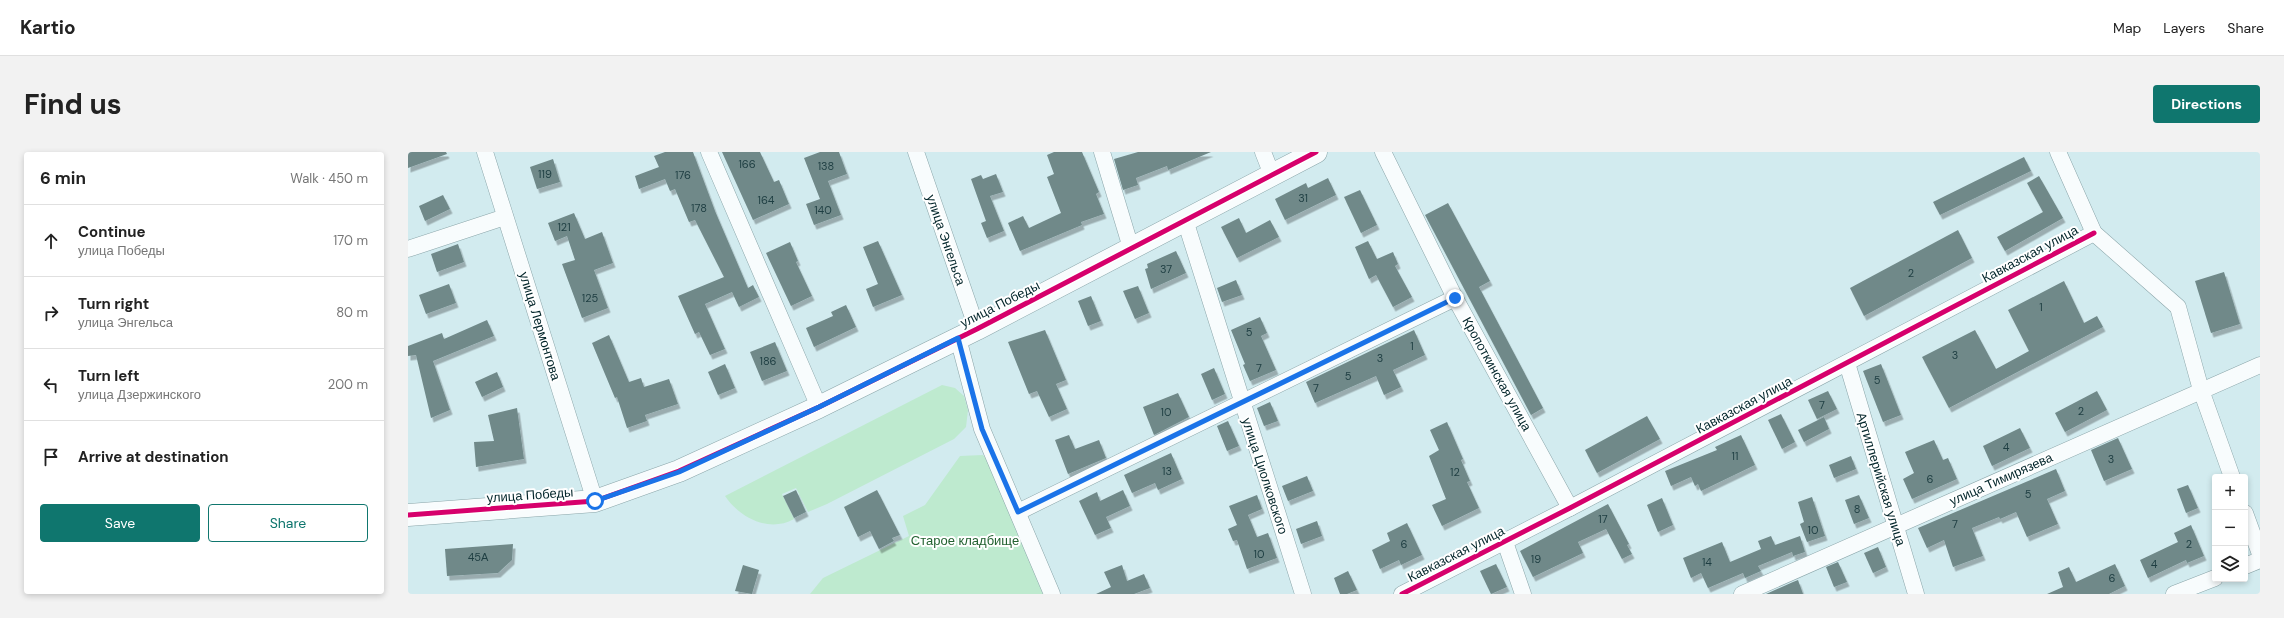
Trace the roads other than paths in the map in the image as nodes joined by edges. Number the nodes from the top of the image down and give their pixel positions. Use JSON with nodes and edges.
{"nodes":[{"id":1,"x":485,"y":152,"type":"edge"},
{"id":2,"x":709,"y":152,"type":"edge"},
{"id":3,"x":916,"y":152,"type":"edge"},
{"id":4,"x":1102,"y":152,"type":"edge"},
{"id":5,"x":1263,"y":152,"type":"edge"},
{"id":6,"x":1316,"y":152,"type":"edge"},
{"id":7,"x":1384,"y":152,"type":"edge"},
{"id":8,"x":2058,"y":152,"type":"edge"},
{"id":9,"x":1272,"y":175,"type":"junction"},
{"id":10,"x":505,"y":217,"type":"junction"},
{"id":11,"x":1185,"y":220,"type":"junction"},
{"id":12,"x":2094,"y":233,"type":"junction"},
{"id":13,"x":1131,"y":248,"type":"junction"},
{"id":14,"x":408,"y":249,"type":"edge"},
{"id":15,"x":1455,"y":298,"type":"junction"},
{"id":16,"x":967,"y":333,"type":"junction"},
{"id":17,"x":1847,"y":363,"type":"junction"},
{"id":18,"x":2260,"y":365,"type":"edge"},
{"id":19,"x":2201,"y":390,"type":"junction"},
{"id":20,"x":1241,"y":402,"type":"junction"},
{"id":21,"x":819,"y":407,"type":"junction"},
{"id":22,"x":2231,"y":474,"type":"edge"},
{"id":23,"x":595,"y":501,"type":"junction"},
{"id":24,"x":1570,"y":508,"type":"junction"},
{"id":25,"x":1018,"y":512,"type":"junction"},
{"id":26,"x":408,"y":515,"type":"edge"},
{"id":27,"x":2248,"y":521,"type":"edge"},
{"id":28,"x":1896,"y":526,"type":"junction"},
{"id":29,"x":1504,"y":542,"type":"junction"},
{"id":30,"x":2260,"y":554,"type":"edge"},
{"id":31,"x":2260,"y":560,"type":"edge"},
{"id":32,"x":2248,"y":565,"type":"edge"},
{"id":33,"x":2212,"y":579,"type":"edge"},
{"id":34,"x":1052,"y":594,"type":"edge"},
{"id":35,"x":1303,"y":594,"type":"edge"},
{"id":36,"x":1402,"y":594,"type":"edge"},
{"id":37,"x":1524,"y":594,"type":"edge"},
{"id":38,"x":1742,"y":594,"type":"edge"},
{"id":39,"x":1916,"y":594,"type":"edge"},
{"id":40,"x":2174,"y":594,"type":"edge"}],
"edges":[{"from":1,"to":10,"type":"street","name":"улица Лермонтова"},
{"from":2,"to":21,"type":"street"},
{"from":3,"to":16,"type":"street","name":"улица Энгельса"},
{"from":4,"to":13,"type":"street"},
{"from":5,"to":9,"type":"street"},
{"from":6,"to":9,"type":"street","name":"улица Победы"},
{"from":7,"to":15,"type":"street","name":"Кропоткинская улица"},
{"from":8,"to":12,"type":"street"},
{"from":9,"to":11,"type":"street","name":"улица Победы"},
{"from":10,"to":14,"type":"street"},
{"from":10,"to":23,"type":"street","name":"улица Лермонтова"},
{"from":11,"to":13,"type":"street","name":"улица Победы"},
{"from":11,"to":20,"type":"street","name":"улица Циолковского"},
{"from":12,"to":17,"type":"street","name":"Кавказская улица"},
{"from":12,"to":19,"type":"street"},
{"from":13,"to":16,"type":"street","name":"улица Победы"},
{"from":15,"to":20,"type":"street"},
{"from":15,"to":24,"type":"street","name":"Кропоткинская улица"},
{"from":16,"to":21,"type":"street","name":"улица Победы"},
{"from":16,"to":25,"type":"street","name":"улица Энгельса"},
{"from":17,"to":24,"type":"street","name":"Кавказская улица"},
{"from":17,"to":28,"type":"street","name":"Артиллерийская улица"},
{"from":18,"to":19,"type":"street","name":"улица Тимирязева"},
{"from":19,"to":22,"type":"street"},
{"from":19,"to":28,"type":"street","name":"улица Тимирязева"},
{"from":20,"to":25,"type":"street"},
{"from":20,"to":35,"type":"street","name":"улица Циолковского"},
{"from":21,"to":23,"type":"street","name":"улица Победы"},
{"from":23,"to":26,"type":"street","name":"улица Победы"},
{"from":24,"to":29,"type":"street","name":"Кавказская улица"},
{"from":25,"to":34,"type":"street","name":"улица Энгельса"},
{"from":27,"to":30,"type":"street"},
{"from":28,"to":38,"type":"street","name":"улица Тимирязева"},
{"from":28,"to":39,"type":"street","name":"Артиллерийская улица"},
{"from":29,"to":36,"type":"street","name":"Кавказская улица"},
{"from":29,"to":37,"type":"street"},
{"from":31,"to":32,"type":"street"},
{"from":33,"to":40,"type":"street"}]}
